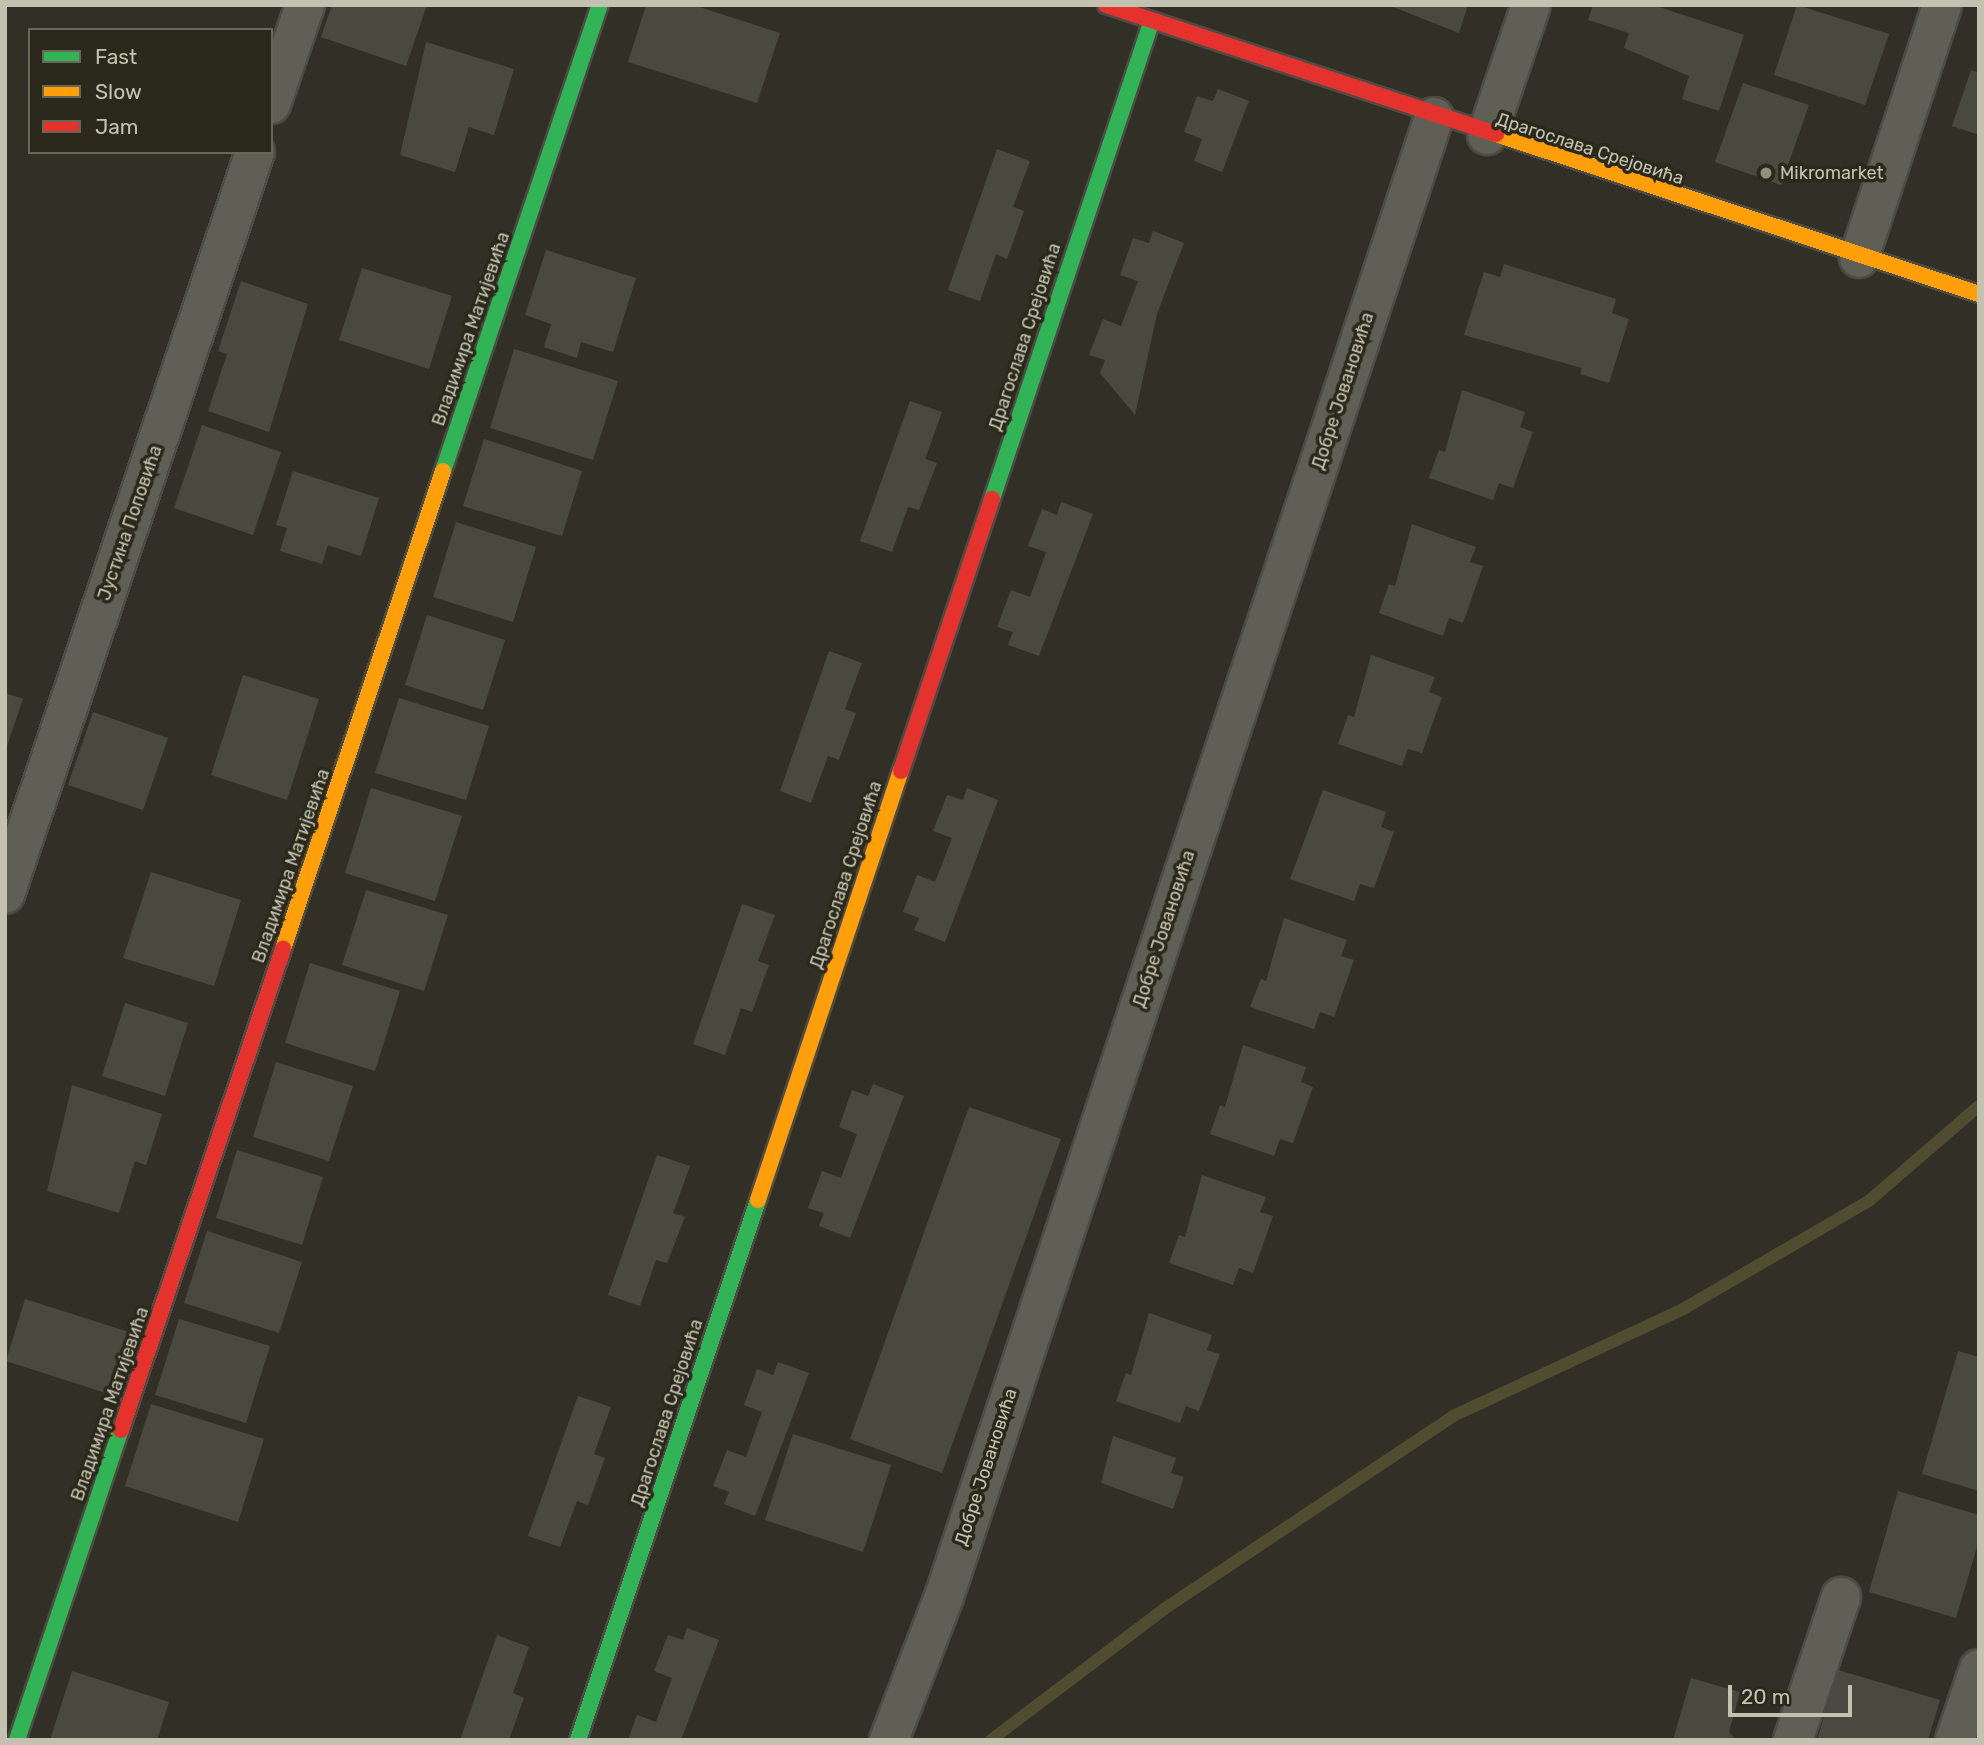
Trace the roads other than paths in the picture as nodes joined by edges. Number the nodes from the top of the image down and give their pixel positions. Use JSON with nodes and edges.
{"nodes":[{"id":1,"x":304,"y":5,"type":"edge"},
{"id":2,"x":600,"y":5,"type":"edge"},
{"id":3,"x":1106,"y":5,"type":"edge"},
{"id":4,"x":1531,"y":5,"type":"edge"},
{"id":5,"x":1942,"y":5,"type":"edge"},
{"id":6,"x":1150,"y":23,"type":"junction"},
{"id":7,"x":273,"y":98,"type":"edge"},
{"id":8,"x":1434,"y":117,"type":"junction"},
{"id":9,"x":1487,"y":135,"type":"junction"},
{"id":10,"x":254,"y":154,"type":"edge"},
{"id":11,"x":1859,"y":258,"type":"junction"},
{"id":12,"x":1979,"y":294,"type":"edge"},
{"id":13,"x":5,"y":894,"type":"edge"},
{"id":14,"x":1841,"y":1597,"type":"dead end"},
{"id":15,"x":1979,"y":1669,"type":"edge"},
{"id":16,"x":17,"y":1740,"type":"edge"},
{"id":17,"x":578,"y":1740,"type":"edge"},
{"id":18,"x":889,"y":1740,"type":"edge"},
{"id":19,"x":1793,"y":1740,"type":"edge"},
{"id":20,"x":1955,"y":1740,"type":"edge"}],
"edges":[{"from":1,"to":7,"type":"street"},
{"from":2,"to":16,"type":"street","name":"Владимира Матијевића"},
{"from":3,"to":6,"type":"street","name":"Драгослава Срејовића"},
{"from":4,"to":9,"type":"street"},
{"from":5,"to":11,"type":"street"},
{"from":6,"to":8,"type":"street","name":"Драгослава Срејовића"},
{"from":6,"to":17,"type":"street","name":"Драгослава Срејовића"},
{"from":8,"to":9,"type":"street","name":"Драгослава Срејовића"},
{"from":8,"to":18,"type":"street","name":"Добре Јовановића"},
{"from":9,"to":11,"type":"street","name":"Драгослава Срејовића"},
{"from":10,"to":13,"type":"street","name":"Јустина Поповића"},
{"from":11,"to":12,"type":"street","name":"Драгослава Срејовића"},
{"from":14,"to":19,"type":"street"},
{"from":15,"to":20,"type":"street"}]}
